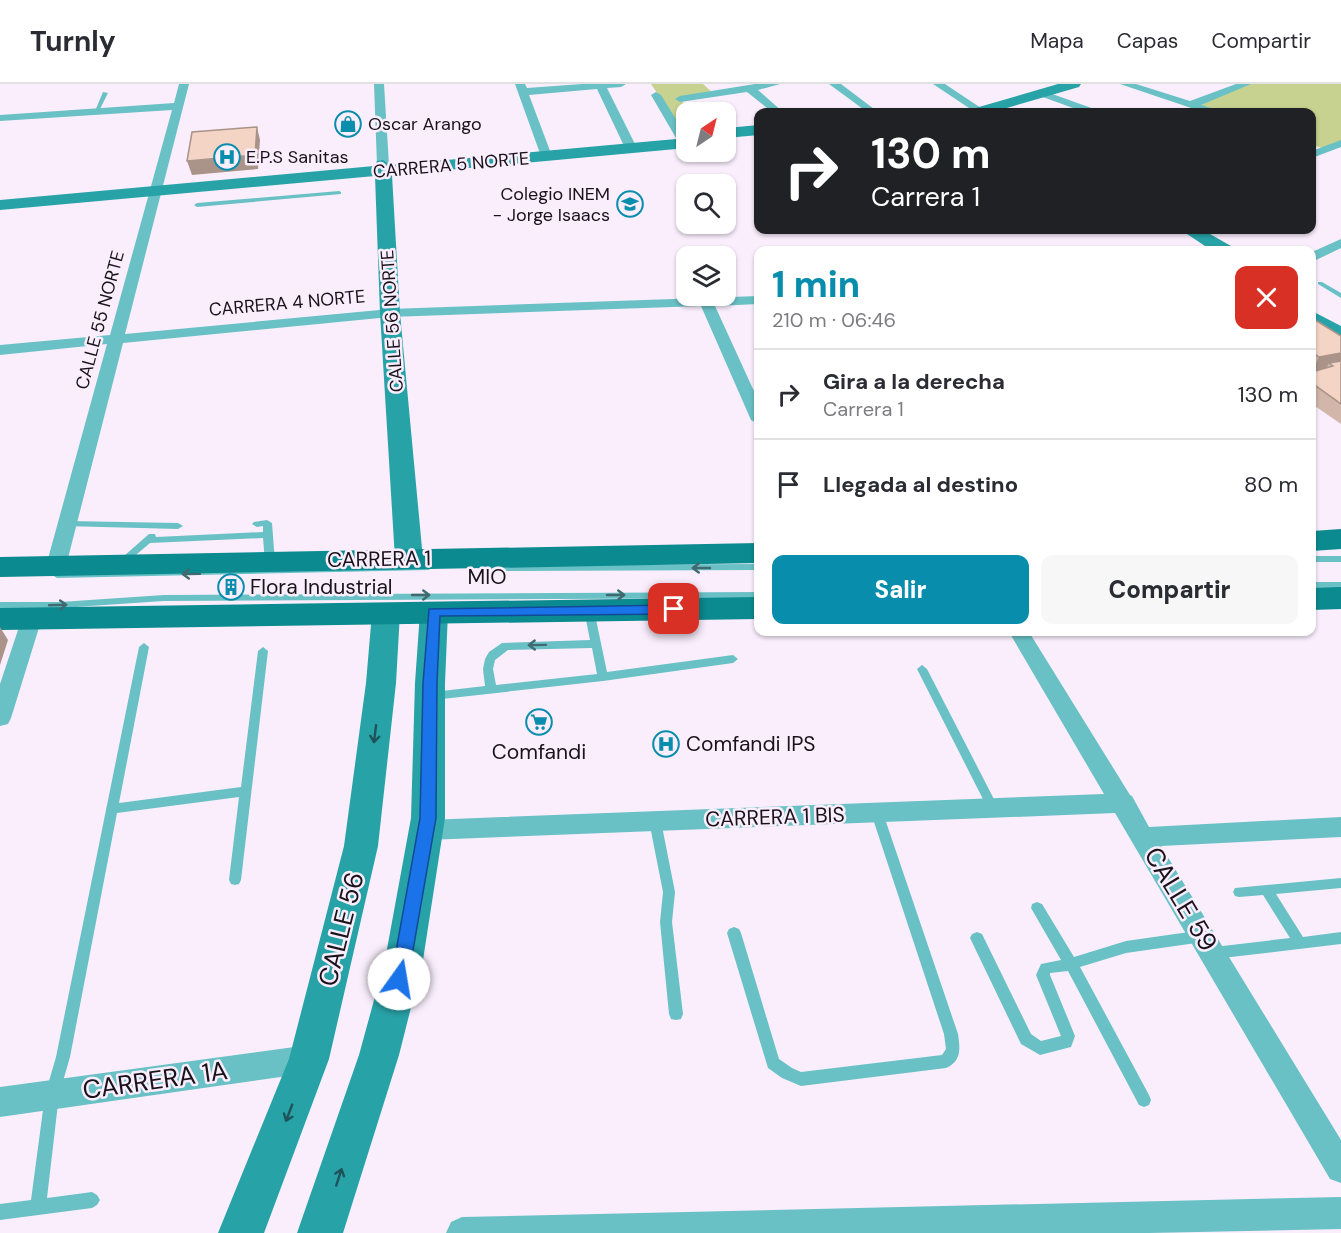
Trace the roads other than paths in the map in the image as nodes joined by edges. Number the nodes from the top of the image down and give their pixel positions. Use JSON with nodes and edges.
{"nodes":[{"id":1,"x":184,"y":84,"type":"edge"},
{"id":2,"x":380,"y":84,"type":"edge"},
{"id":3,"x":621,"y":84,"type":"edge"},
{"id":4,"x":775,"y":84,"type":"edge"},
{"id":5,"x":834,"y":84,"type":"edge"},
{"id":6,"x":938,"y":84,"type":"edge"},
{"id":7,"x":953,"y":84,"type":"edge"},
{"id":8,"x":1074,"y":84,"type":"edge"},
{"id":9,"x":1125,"y":84,"type":"edge"},
{"id":10,"x":1246,"y":84,"type":"edge"},
{"id":11,"x":601,"y":85,"type":"edge"},
{"id":12,"x":521,"y":88,"type":"edge"},
{"id":13,"x":749,"y":88,"type":"junction"},
{"id":14,"x":105,"y":93,"type":"dead end"},
{"id":15,"x":1044,"y":94,"type":"junction"},
{"id":16,"x":656,"y":95,"type":"dead end"},
{"id":17,"x":683,"y":102,"type":"edge"},
{"id":18,"x":1190,"y":105,"type":"junction"},
{"id":19,"x":178,"y":106,"type":"junction"},
{"id":20,"x":773,"y":108,"type":"edge"},
{"id":21,"x":867,"y":108,"type":"edge"},
{"id":22,"x":980,"y":108,"type":"edge"},
{"id":23,"x":982,"y":108,"type":"edge"},
{"id":24,"x":1000,"y":108,"type":"edge"},
{"id":25,"x":1082,"y":108,"type":"edge"},
{"id":26,"x":1200,"y":108,"type":"edge"},
{"id":27,"x":97,"y":110,"type":"junction"},
{"id":28,"x":0,"y":118,"type":"edge"},
{"id":29,"x":676,"y":125,"type":"edge"},
{"id":30,"x":754,"y":131,"type":"edge"},
{"id":31,"x":736,"y":133,"type":"edge"},
{"id":32,"x":754,"y":136,"type":"edge"},
{"id":33,"x":736,"y":138,"type":"edge"},
{"id":34,"x":676,"y":140,"type":"edge"},
{"id":35,"x":1341,"y":142,"type":"edge"},
{"id":36,"x":629,"y":145,"type":"junction"},
{"id":37,"x":1316,"y":146,"type":"edge"},
{"id":38,"x":1325,"y":149,"type":"junction"},
{"id":39,"x":544,"y":153,"type":"junction"},
{"id":40,"x":1316,"y":153,"type":"edge"},
{"id":41,"x":1341,"y":154,"type":"edge"},
{"id":42,"x":382,"y":168,"type":"junction"},
{"id":43,"x":272,"y":181,"type":"junction"},
{"id":44,"x":156,"y":187,"type":"junction"},
{"id":45,"x":339,"y":193,"type":"dead end"},
{"id":46,"x":0,"y":199,"type":"edge"},
{"id":47,"x":268,"y":199,"type":"junction"},
{"id":48,"x":0,"y":205,"type":"edge"},
{"id":49,"x":197,"y":205,"type":"dead end"},
{"id":50,"x":1178,"y":234,"type":"edge"},
{"id":51,"x":1197,"y":234,"type":"edge"},
{"id":52,"x":1341,"y":243,"type":"edge"},
{"id":53,"x":1197,"y":246,"type":"edge"},
{"id":54,"x":1217,"y":246,"type":"edge"},
{"id":55,"x":1316,"y":256,"type":"edge"},
{"id":56,"x":1320,"y":283,"type":"dead end"},
{"id":57,"x":1341,"y":296,"type":"edge"},
{"id":58,"x":736,"y":300,"type":"edge"},
{"id":59,"x":754,"y":300,"type":"edge"},
{"id":60,"x":676,"y":302,"type":"edge"},
{"id":61,"x":708,"y":306,"type":"edge"},
{"id":62,"x":1316,"y":307,"type":"edge"},
{"id":63,"x":390,"y":313,"type":"junction"},
{"id":64,"x":1316,"y":319,"type":"edge"},
{"id":65,"x":1341,"y":322,"type":"edge"},
{"id":66,"x":1341,"y":335,"type":"edge"},
{"id":67,"x":116,"y":338,"type":"junction"},
{"id":68,"x":0,"y":350,"type":"edge"},
{"id":69,"x":754,"y":409,"type":"edge"},
{"id":70,"x":67,"y":524,"type":"junction"},
{"id":71,"x":257,"y":524,"type":"dead end"},
{"id":72,"x":164,"y":526,"type":"junction"},
{"id":73,"x":178,"y":526,"type":"dead end"},
{"id":74,"x":148,"y":540,"type":"junction"},
{"id":75,"x":1341,"y":540,"type":"edge"},
{"id":76,"x":1316,"y":541,"type":"edge"},
{"id":77,"x":269,"y":548,"type":"junction"},
{"id":78,"x":754,"y":553,"type":"edge"},
{"id":79,"x":409,"y":559,"type":"junction"},
{"id":80,"x":1341,"y":559,"type":"edge"},
{"id":81,"x":1316,"y":560,"type":"edge"},
{"id":82,"x":119,"y":565,"type":"junction"},
{"id":83,"x":56,"y":566,"type":"junction"},
{"id":84,"x":0,"y":567,"type":"edge"},
{"id":85,"x":754,"y":567,"type":"edge"},
{"id":86,"x":0,"y":576,"type":"edge"},
{"id":87,"x":1316,"y":585,"type":"edge"},
{"id":88,"x":1341,"y":585,"type":"edge"},
{"id":89,"x":754,"y":595,"type":"edge"},
{"id":90,"x":1341,"y":598,"type":"edge"},
{"id":91,"x":1316,"y":599,"type":"edge"},
{"id":92,"x":0,"y":605,"type":"edge"},
{"id":93,"x":754,"y":608,"type":"edge"},
{"id":94,"x":589,"y":610,"type":"junction"},
{"id":95,"x":434,"y":612,"type":"junction"},
{"id":96,"x":386,"y":613,"type":"junction"},
{"id":97,"x":32,"y":618,"type":"junction"},
{"id":98,"x":0,"y":619,"type":"edge"},
{"id":99,"x":1020,"y":636,"type":"edge"},
{"id":100,"x":596,"y":644,"type":"junction"},
{"id":101,"x":144,"y":647,"type":"dead end"},
{"id":102,"x":263,"y":651,"type":"dead end"},
{"id":103,"x":733,"y":659,"type":"dead end"},
{"id":104,"x":922,"y":669,"type":"dead end"},
{"id":105,"x":603,"y":677,"type":"junction"},
{"id":106,"x":381,"y":683,"type":"junction"},
{"id":107,"x":430,"y":690,"type":"junction"},
{"id":108,"x":491,"y":690,"type":"junction"},
{"id":109,"x":0,"y":718,"type":"edge"},
{"id":110,"x":246,"y":791,"type":"junction"},
{"id":111,"x":1124,"y":803,"type":"junction"},
{"id":112,"x":993,"y":808,"type":"junction"},
{"id":113,"x":111,"y":810,"type":"junction"},
{"id":114,"x":877,"y":813,"type":"junction"},
{"id":115,"x":655,"y":821,"type":"junction"},
{"id":116,"x":1341,"y":827,"type":"edge"},
{"id":117,"x":426,"y":830,"type":"junction"},
{"id":118,"x":1144,"y":837,"type":"junction"},
{"id":119,"x":235,"y":880,"type":"dead end"},
{"id":120,"x":1341,"y":884,"type":"edge"},
{"id":121,"x":1267,"y":890,"type":"junction"},
{"id":122,"x":1239,"y":892,"type":"dead end"},
{"id":123,"x":1037,"y":908,"type":"dead end"},
{"id":124,"x":734,"y":933,"type":"dead end"},
{"id":125,"x":977,"y":938,"type":"dead end"},
{"id":126,"x":1341,"y":938,"type":"edge"},
{"id":127,"x":1300,"y":943,"type":"junction"},
{"id":128,"x":1208,"y":945,"type":"junction"},
{"id":129,"x":1071,"y":964,"type":"junction"},
{"id":130,"x":676,"y":1014,"type":"dead end"},
{"id":131,"x":309,"y":1059,"type":"junction"},
{"id":132,"x":52,"y":1095,"type":"junction"},
{"id":133,"x":1144,"y":1100,"type":"dead end"},
{"id":134,"x":0,"y":1102,"type":"edge"},
{"id":135,"x":1341,"y":1168,"type":"edge"},
{"id":136,"x":92,"y":1200,"type":"dead end"},
{"id":137,"x":38,"y":1207,"type":"junction"},
{"id":138,"x":0,"y":1212,"type":"edge"},
{"id":139,"x":1341,"y":1213,"type":"edge"},
{"id":140,"x":737,"y":1230,"type":"edge"},
{"id":141,"x":241,"y":1233,"type":"edge"},
{"id":142,"x":320,"y":1233,"type":"edge"},
{"id":143,"x":462,"y":1233,"type":"edge"}],
"edges":[{"from":1,"to":19,"type":"street","name":"CALLE 55 NORTE"},
{"from":2,"to":42,"type":"street","name":"CALLE 56 NORTE"},
{"from":3,"to":11,"type":"street"},
{"from":4,"to":13,"type":"street"},
{"from":5,"to":21,"type":"street"},
{"from":6,"to":22,"type":"street"},
{"from":7,"to":23,"type":"street"},
{"from":8,"to":15,"type":"street"},
{"from":9,"to":18,"type":"street"},
{"from":10,"to":18,"type":"street"},
{"from":11,"to":12,"type":"street"},
{"from":11,"to":36,"type":"street"},
{"from":12,"to":39,"type":"street"},
{"from":13,"to":17,"type":"street"},
{"from":13,"to":20,"type":"street"},
{"from":14,"to":27,"type":"lane"},
{"from":15,"to":24,"type":"street"},
{"from":15,"to":25,"type":"street"},
{"from":16,"to":29,"type":"street"},
{"from":18,"to":26,"type":"street"},
{"from":19,"to":27,"type":"street"},
{"from":19,"to":44,"type":"street","name":"CALLE 55 NORTE"},
{"from":27,"to":28,"type":"street"},
{"from":30,"to":31,"type":"street"},
{"from":32,"to":33,"type":"street"},
{"from":34,"to":36,"type":"street","name":"CARRERA 5 NORTE"},
{"from":35,"to":38,"type":"street"},
{"from":36,"to":39,"type":"street","name":"CARRERA 5 NORTE"},
{"from":37,"to":38,"type":"street"},
{"from":38,"to":40,"type":"street"},
{"from":38,"to":41,"type":"street"},
{"from":39,"to":42,"type":"street","name":"CARRERA 5 NORTE"},
{"from":42,"to":43,"type":"street","name":"CARRERA 5 NORTE"},
{"from":42,"to":44,"type":"street","name":"CARRERA 5 NORTE"},
{"from":42,"to":63,"type":"street","name":"CALLE 56 NORTE"},
{"from":43,"to":44,"type":"street","name":"CARRERA 5 NORTE"},
{"from":43,"to":47,"type":"lane"},
{"from":44,"to":46,"type":"street","name":"CARRERA 5 NORTE"},
{"from":44,"to":48,"type":"street","name":"CARRERA 5 NORTE"},
{"from":44,"to":67,"type":"street","name":"CALLE 55 NORTE"},
{"from":45,"to":47,"type":"lane"},
{"from":47,"to":49,"type":"lane"},
{"from":50,"to":53,"type":"street"},
{"from":51,"to":54,"type":"street"},
{"from":52,"to":55,"type":"street"},
{"from":56,"to":57,"type":"lane"},
{"from":58,"to":59,"type":"street","name":"CARRERA 4 NORTE"},
{"from":60,"to":63,"type":"street","name":"CARRERA 4 NORTE"},
{"from":61,"to":69,"type":"street"},
{"from":62,"to":65,"type":"street"},
{"from":63,"to":67,"type":"street","name":"CARRERA 4 NORTE"},
{"from":63,"to":79,"type":"street","name":"CALLE 56 NORTE"},
{"from":64,"to":66,"type":"street"},
{"from":67,"to":68,"type":"street","name":"CARRERA 4 NORTE"},
{"from":67,"to":70,"type":"street","name":"CALLE 55 NORTE"},
{"from":70,"to":72,"type":"lane"},
{"from":70,"to":83,"type":"street","name":"CALLE 55 NORTE"},
{"from":71,"to":77,"type":"lane"},
{"from":72,"to":73,"type":"lane"},
{"from":72,"to":74,"type":"lane"},
{"from":74,"to":77,"type":"lane"},
{"from":74,"to":82,"type":"lane"},
{"from":75,"to":76,"type":"main road"},
{"from":77,"to":79,"type":"main road","name":"CARRERA 1"},
{"from":77,"to":82,"type":"main road","name":"CARRERA 1"},
{"from":78,"to":79,"type":"main road","name":"CARRERA 1"},
{"from":80,"to":81,"type":"lane"},
{"from":82,"to":83,"type":"main road","name":"CARRERA 1"},
{"from":83,"to":84,"type":"main road","name":"CARRERA 1"},
{"from":85,"to":86,"type":"lane","name":"MIO","one_way":true},
{"from":87,"to":88,"type":"lane"},
{"from":92,"to":89,"type":"lane","name":"MIO","one_way":true},
{"from":90,"to":91,"type":"main road"},
{"from":93,"to":94,"type":"main road"},
{"from":94,"to":95,"type":"main road"},
{"from":94,"to":100,"type":"lane"},
{"from":95,"to":96,"type":"main road"},
{"from":95,"to":107,"type":"street"},
{"from":96,"to":97,"type":"main road"},
{"from":96,"to":106,"type":"street","name":"CALLE 56"},
{"from":97,"to":98,"type":"main road"},
{"from":97,"to":109,"type":"street"},
{"from":99,"to":111,"type":"street","name":"CALLE 59"},
{"from":100,"to":105,"type":"lane"},
{"from":100,"to":108,"type":"lane","one_way":true},
{"from":101,"to":113,"type":"lane"},
{"from":102,"to":110,"type":"lane"},
{"from":103,"to":105,"type":"lane"},
{"from":104,"to":112,"type":"lane"},
{"from":105,"to":108,"type":"lane"},
{"from":106,"to":107,"type":"street"},
{"from":106,"to":131,"type":"street","name":"CALLE 56","one_way":true},
{"from":107,"to":108,"type":"lane"},
{"from":107,"to":117,"type":"street"},
{"from":110,"to":113,"type":"lane"},
{"from":110,"to":119,"type":"lane"},
{"from":111,"to":112,"type":"street","name":"CARRERA 1 BIS"},
{"from":111,"to":118,"type":"street","name":"CALLE 59"},
{"from":112,"to":114,"type":"street","name":"CARRERA 1 BIS"},
{"from":113,"to":132,"type":"lane"},
{"from":114,"to":115,"type":"street","name":"CARRERA 1 BIS"},
{"from":114,"to":124,"type":"lane"},
{"from":115,"to":117,"type":"street","name":"CARRERA 1 BIS"},
{"from":115,"to":130,"type":"lane"},
{"from":116,"to":118,"type":"street"},
{"from":142,"to":117,"type":"street","one_way":true},
{"from":118,"to":128,"type":"street","name":"CALLE 59"},
{"from":120,"to":121,"type":"lane"},
{"from":121,"to":122,"type":"lane"},
{"from":121,"to":127,"type":"lane"},
{"from":123,"to":129,"type":"lane"},
{"from":125,"to":129,"type":"lane"},
{"from":126,"to":127,"type":"lane"},
{"from":127,"to":128,"type":"lane"},
{"from":128,"to":129,"type":"lane"},
{"from":128,"to":135,"type":"street","name":"CALLE 59"},
{"from":129,"to":133,"type":"lane"},
{"from":131,"to":132,"type":"street","name":"CARRERA 1A"},
{"from":131,"to":141,"type":"street","name":"CALLE 56","one_way":true},
{"from":132,"to":134,"type":"street","name":"CARRERA 1A"},
{"from":132,"to":137,"type":"lane"},
{"from":136,"to":137,"type":"lane"},
{"from":137,"to":138,"type":"lane"},
{"from":139,"to":140,"type":"street"},
{"from":140,"to":143,"type":"street"}]}
